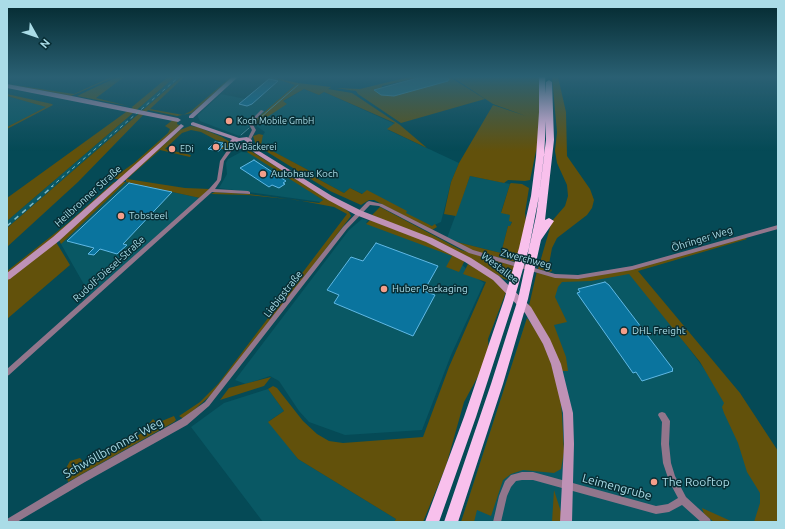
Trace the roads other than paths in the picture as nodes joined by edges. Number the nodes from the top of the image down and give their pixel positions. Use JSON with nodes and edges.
{"nodes":[{"id":1,"x":88,"y":102,"type":"edge"},
{"id":2,"x":210,"y":102,"type":"edge"},
{"id":3,"x":543,"y":102,"type":"edge"},
{"id":4,"x":550,"y":102,"type":"edge"},
{"id":5,"x":262,"y":112,"type":"dead end"},
{"id":6,"x":192,"y":120,"type":"junction"},
{"id":7,"x":180,"y":123,"type":"junction"},
{"id":8,"x":242,"y":142,"type":"junction"},
{"id":9,"x":549,"y":151,"type":"junction"},
{"id":10,"x":556,"y":164,"type":"dead end"},
{"id":11,"x":211,"y":190,"type":"junction"},
{"id":12,"x":248,"y":193,"type":"dead end"},
{"id":13,"x":359,"y":213,"type":"junction"},
{"id":14,"x":549,"y":221,"type":"dead end"},
{"id":15,"x":778,"y":227,"type":"edge"},
{"id":16,"x":536,"y":239,"type":"junction"},
{"id":17,"x":632,"y":268,"type":"joint"},
{"id":18,"x":7,"y":277,"type":"edge"},
{"id":19,"x":7,"y":373,"type":"edge"},
{"id":20,"x":222,"y":388,"type":"joint"},
{"id":21,"x":662,"y":414,"type":"dead end"},
{"id":22,"x":568,"y":486,"type":"junction"},
{"id":23,"x":683,"y":500,"type":"junction"},
{"id":24,"x":9,"y":522,"type":"edge"},
{"id":25,"x":432,"y":522,"type":"edge"},
{"id":26,"x":451,"y":522,"type":"edge"},
{"id":27,"x":497,"y":522,"type":"edge"},
{"id":28,"x":566,"y":522,"type":"edge"},
{"id":29,"x":707,"y":522,"type":"edge"}],
"edges":[{"from":1,"to":7,"type":"main road"},
{"from":2,"to":6,"type":"main road"},
{"from":3,"to":25,"type":"highway"},
{"from":4,"to":9,"type":"highway"},
{"from":5,"to":8,"type":"street"},
{"from":6,"to":7,"type":"main road"},
{"from":6,"to":8,"type":"main road","name":"Westallee"},
{"from":7,"to":18,"type":"main road","name":"Heilbronner Straße"},
{"from":8,"to":11,"type":"street","name":"Rudolf-Diesel-Straße"},
{"from":8,"to":13,"type":"main road","name":"Westallee"},
{"from":9,"to":10,"type":"highway"},
{"from":9,"to":16,"type":"highway"},
{"from":11,"to":12,"type":"street"},
{"from":11,"to":19,"type":"street","name":"Rudolf-Diesel-Straße"},
{"from":13,"to":17,"type":"street","name":"Zwerchweg"},
{"from":13,"to":20,"type":"street","name":"Liebigstraße"},
{"from":13,"to":22,"type":"main road","name":"Westallee"},
{"from":14,"to":16,"type":"highway"},
{"from":15,"to":17,"type":"street","name":"Öhringer Weg"},
{"from":16,"to":26,"type":"highway"},
{"from":20,"to":24,"type":"street","name":"Schwöllbronner Weg"},
{"from":21,"to":23,"type":"street"},
{"from":22,"to":23,"type":"street","name":"Leimengrube"},
{"from":22,"to":27,"type":"street","name":"Leimengrube"},
{"from":22,"to":28,"type":"main road","name":"Westallee"},
{"from":23,"to":29,"type":"street"}]}
